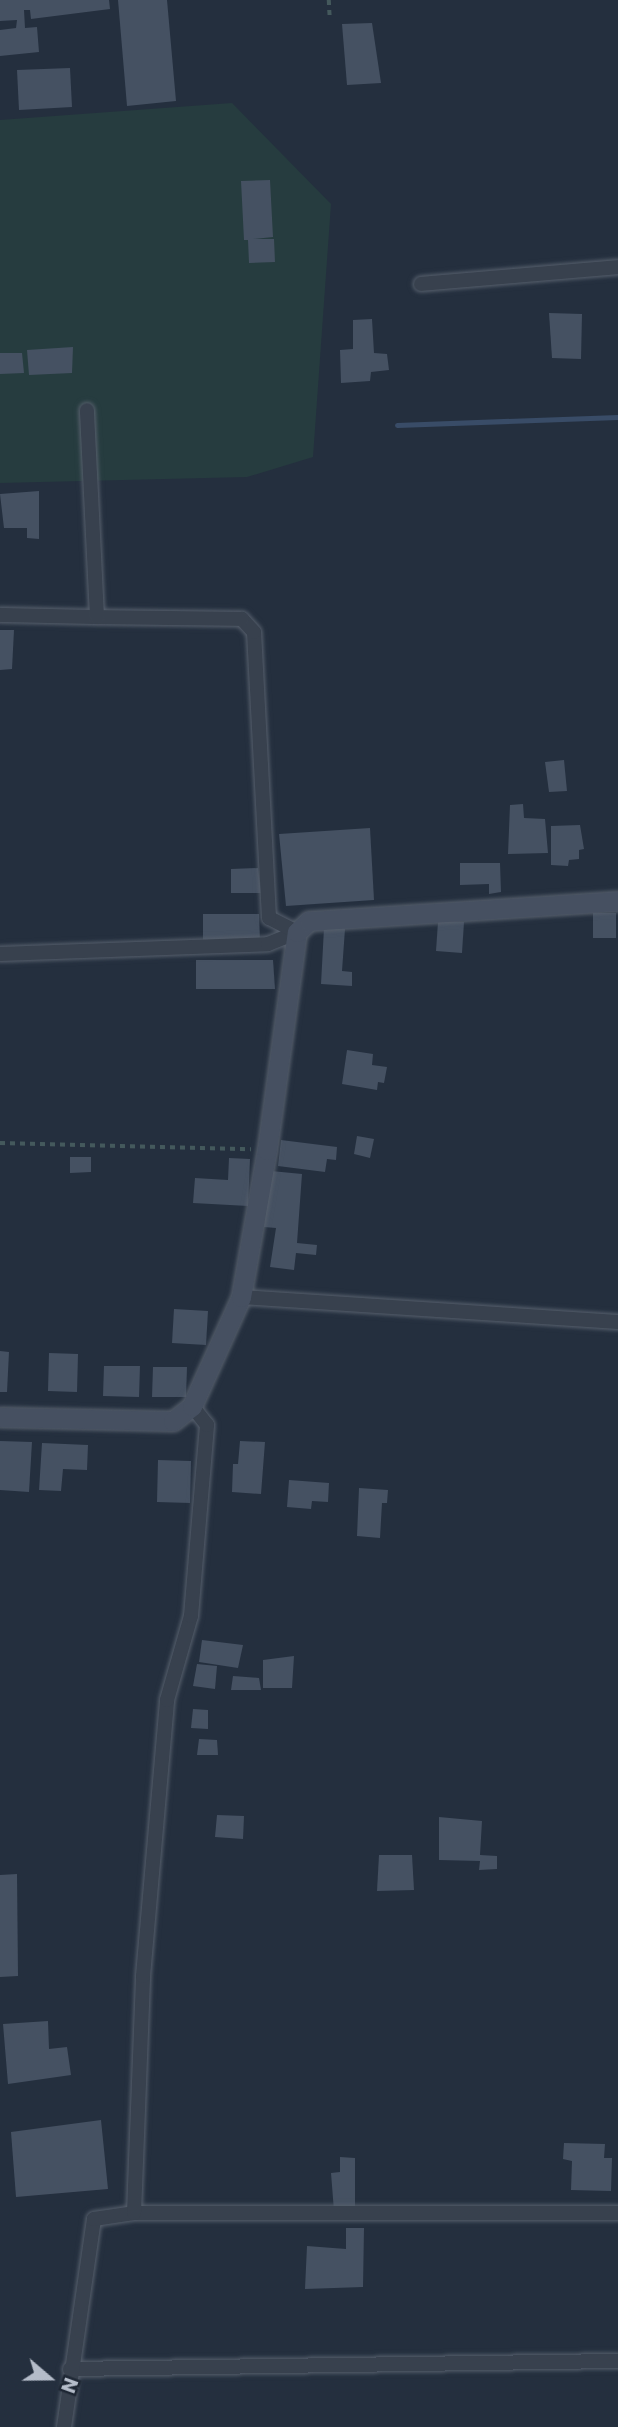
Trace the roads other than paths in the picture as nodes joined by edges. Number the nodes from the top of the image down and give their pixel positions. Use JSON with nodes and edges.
{"nodes":[{"id":1,"x":618,"y":267,"type":"edge"},
{"id":2,"x":421,"y":284,"type":"dead end"},
{"id":3,"x":87,"y":410,"type":"dead end"},
{"id":4,"x":0,"y":615,"type":"edge"},
{"id":5,"x":97,"y":617,"type":"junction"},
{"id":6,"x":618,"y":901,"type":"edge"},
{"id":7,"x":297,"y":932,"type":"junction"},
{"id":8,"x":0,"y":954,"type":"edge"},
{"id":9,"x":242,"y":1297,"type":"junction"},
{"id":10,"x":618,"y":1322,"type":"edge"},
{"id":11,"x":192,"y":1406,"type":"junction"},
{"id":12,"x":0,"y":1417,"type":"edge"},
{"id":13,"x":134,"y":2213,"type":"junction"},
{"id":14,"x":618,"y":2213,"type":"edge"},
{"id":15,"x":618,"y":2361,"type":"edge"},
{"id":16,"x":70,"y":2369,"type":"junction"},
{"id":17,"x":64,"y":2427,"type":"edge"}],
"edges":[{"from":1,"to":2,"type":"street"},
{"from":3,"to":5,"type":"street"},
{"from":4,"to":5,"type":"street"},
{"from":5,"to":7,"type":"street"},
{"from":6,"to":7,"type":"main road"},
{"from":7,"to":8,"type":"street"},
{"from":7,"to":9,"type":"main road"},
{"from":9,"to":10,"type":"street"},
{"from":9,"to":11,"type":"main road"},
{"from":11,"to":12,"type":"main road"},
{"from":11,"to":13,"type":"street"},
{"from":13,"to":14,"type":"street"},
{"from":13,"to":16,"type":"street"},
{"from":15,"to":16,"type":"street"},
{"from":16,"to":17,"type":"street"}]}
